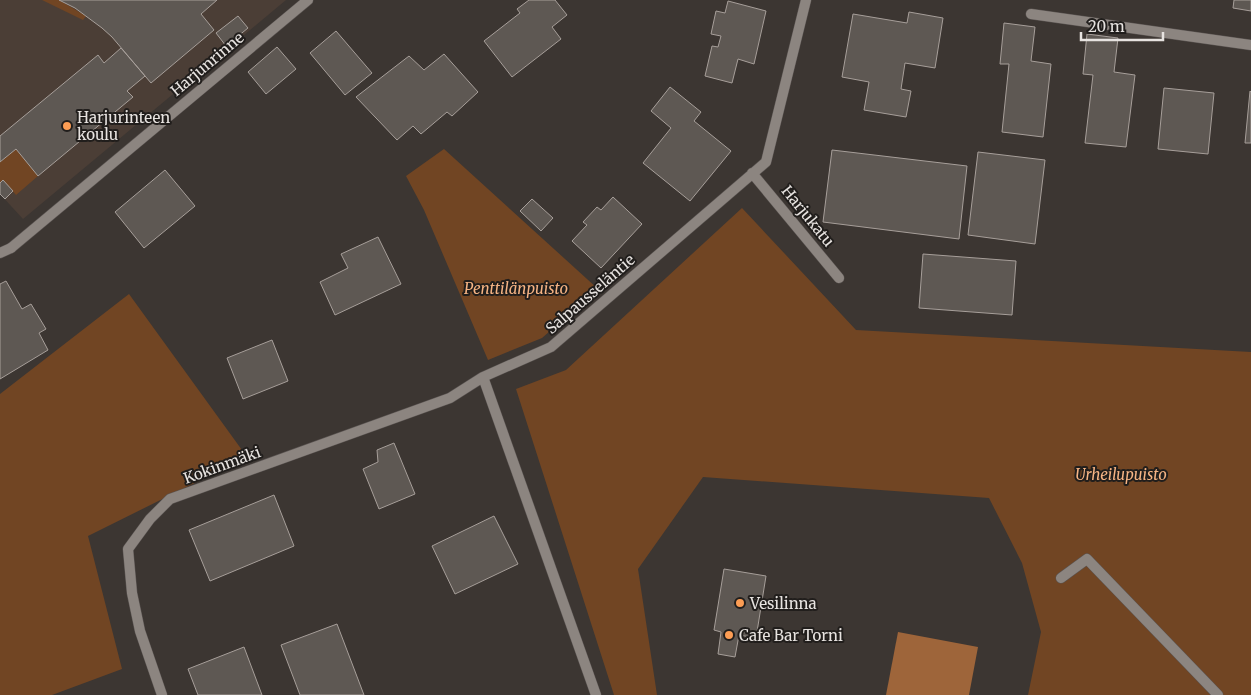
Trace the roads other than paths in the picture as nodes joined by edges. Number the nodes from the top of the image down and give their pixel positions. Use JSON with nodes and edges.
{"nodes":[{"id":1,"x":308,"y":0,"type":"edge"},
{"id":2,"x":806,"y":0,"type":"edge"},
{"id":3,"x":1031,"y":14,"type":"dead end"},
{"id":4,"x":1251,"y":45,"type":"edge"},
{"id":5,"x":752,"y":173,"type":"junction"},
{"id":6,"x":0,"y":253,"type":"edge"},
{"id":7,"x":839,"y":278,"type":"dead end"},
{"id":8,"x":483,"y":377,"type":"junction"},
{"id":9,"x":1061,"y":578,"type":"dead end"},
{"id":10,"x":162,"y":695,"type":"edge"},
{"id":11,"x":596,"y":695,"type":"edge"},
{"id":12,"x":1218,"y":695,"type":"edge"}],
"edges":[{"from":1,"to":6,"type":"street","name":"Harjunrinne"},
{"from":2,"to":5,"type":"street","name":"Salpausseläntie"},
{"from":3,"to":4,"type":"street"},
{"from":5,"to":7,"type":"street","name":"Harjukatu"},
{"from":5,"to":8,"type":"street","name":"Salpausseläntie"},
{"from":8,"to":10,"type":"street","name":"Kokinmäki"},
{"from":8,"to":11,"type":"street"},
{"from":9,"to":12,"type":"street"}]}
